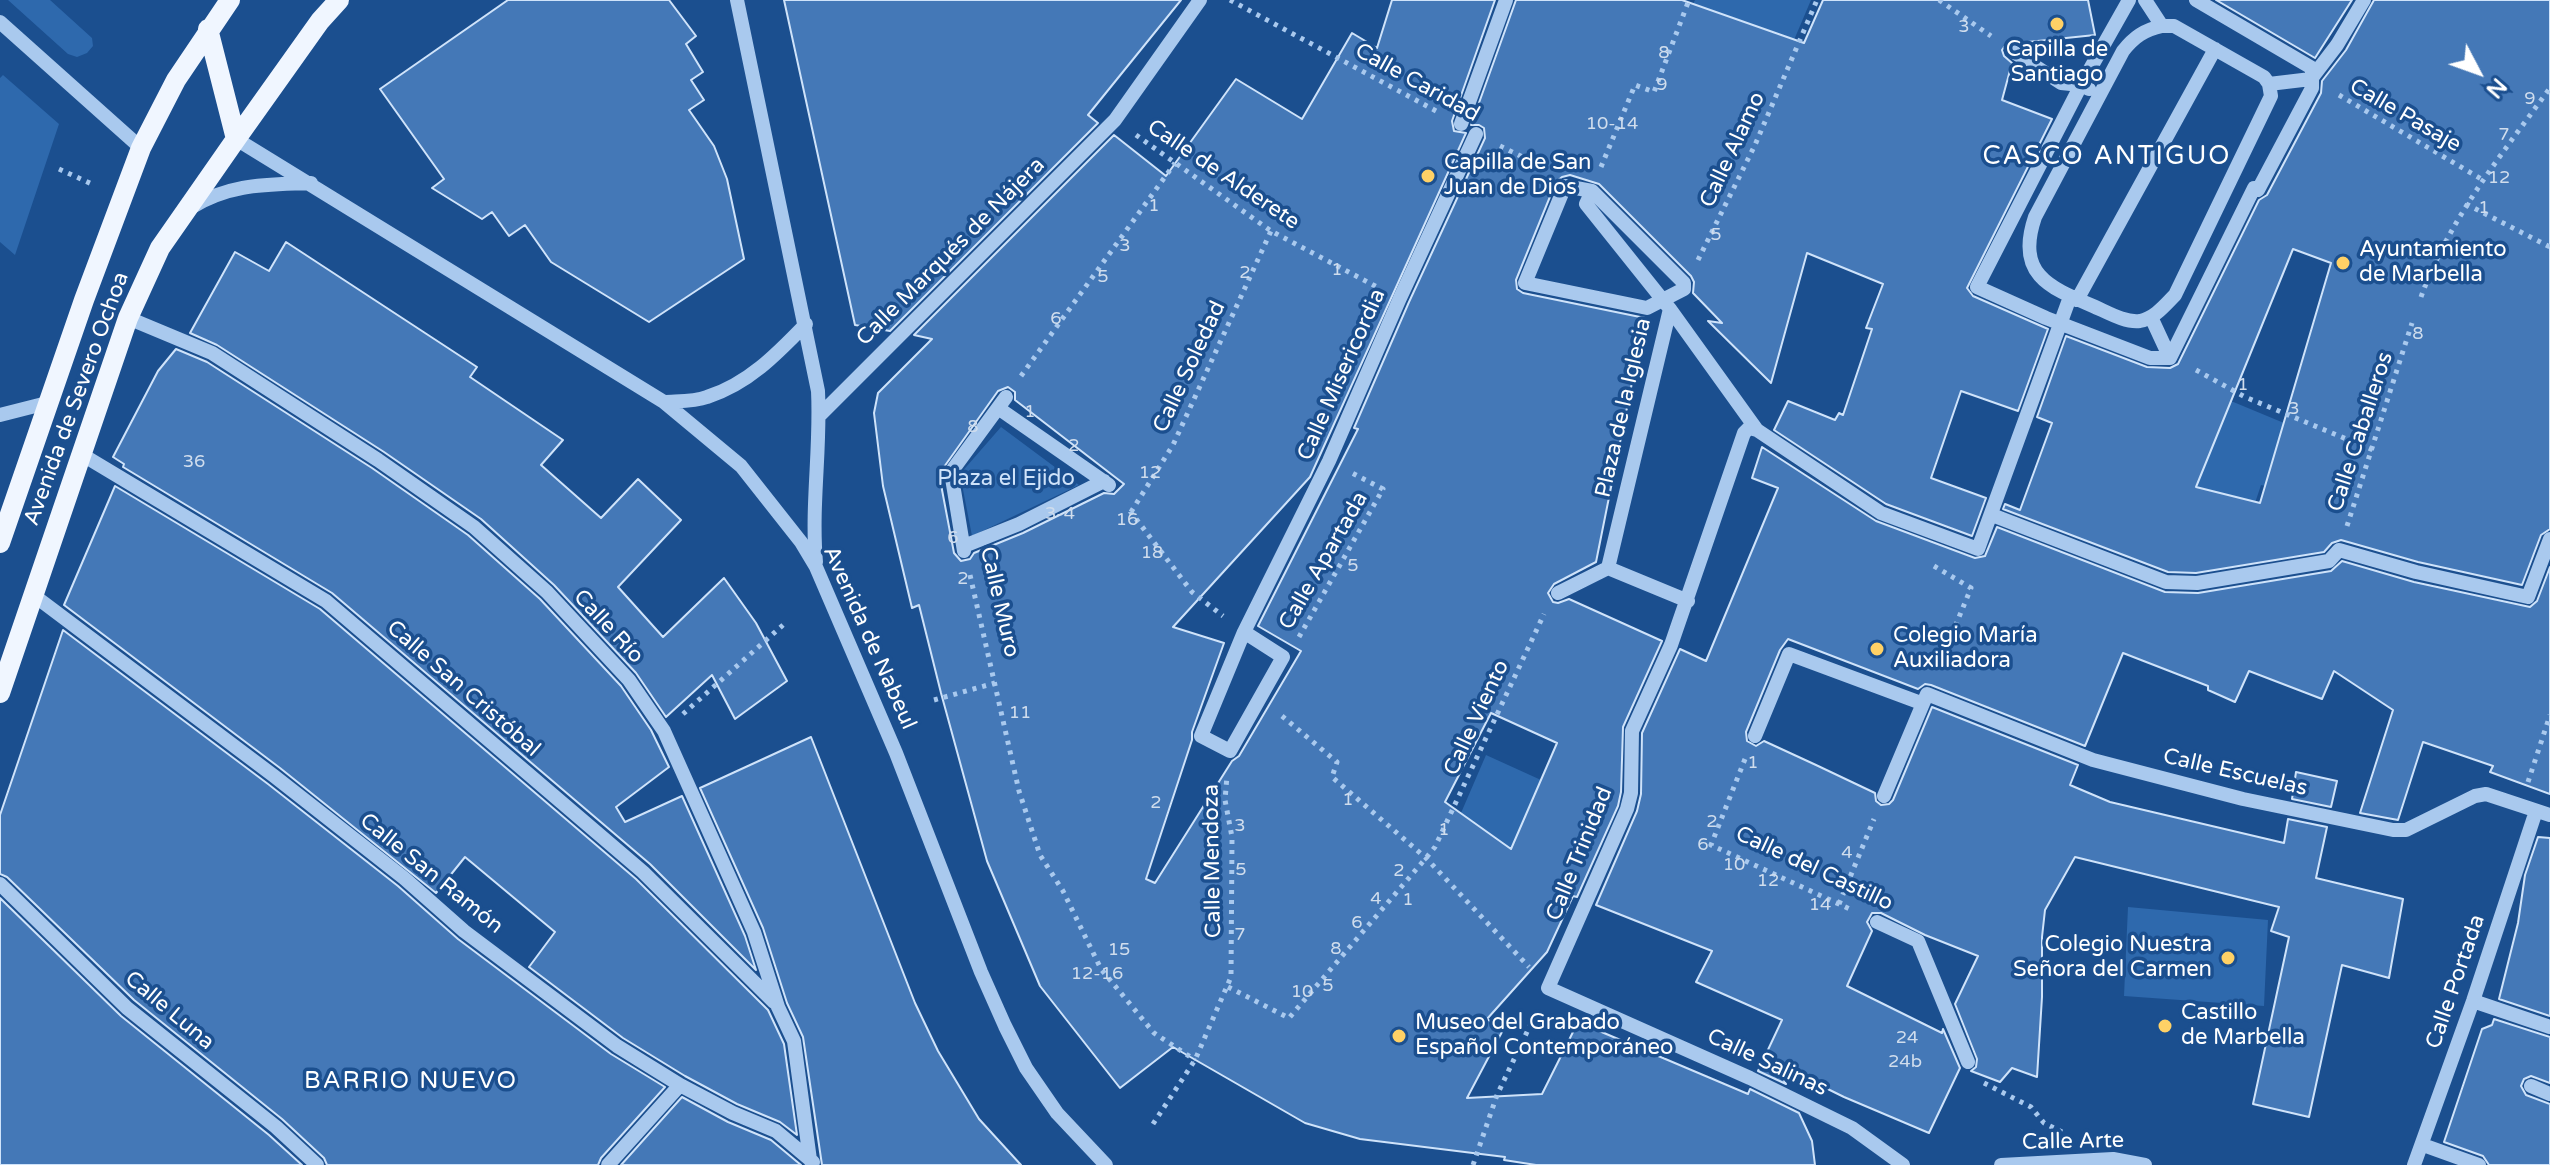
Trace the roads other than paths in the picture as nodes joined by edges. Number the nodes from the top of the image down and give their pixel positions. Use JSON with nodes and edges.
{"nodes":[{"id":1,"x":230,"y":0,"type":"edge"},
{"id":2,"x":339,"y":0,"type":"edge"},
{"id":3,"x":737,"y":0,"type":"edge"},
{"id":4,"x":1200,"y":0,"type":"edge"},
{"id":5,"x":1506,"y":0,"type":"edge"},
{"id":6,"x":2129,"y":0,"type":"edge"},
{"id":7,"x":2145,"y":0,"type":"edge"},
{"id":8,"x":2196,"y":0,"type":"edge"},
{"id":9,"x":2364,"y":0,"type":"edge"},
{"id":10,"x":0,"y":22,"type":"edge"},
{"id":11,"x":2162,"y":26,"type":"junction"},
{"id":12,"x":208,"y":29,"type":"junction"},
{"id":13,"x":2215,"y":49,"type":"junction"},
{"id":14,"x":2012,"y":51,"type":"road end"},
{"id":15,"x":2311,"y":79,"type":"junction"},
{"id":16,"x":2269,"y":84,"type":"junction"},
{"id":17,"x":2081,"y":85,"type":"junction"},
{"id":18,"x":2100,"y":95,"type":"junction"},
{"id":19,"x":1461,"y":124,"type":"road end"},
{"id":20,"x":1476,"y":134,"type":"road end"},
{"id":21,"x":236,"y":139,"type":"junction"},
{"id":22,"x":141,"y":148,"type":"junction"},
{"id":23,"x":311,"y":183,"type":"junction"},
{"id":24,"x":1592,"y":191,"type":"junction"},
{"id":25,"x":182,"y":214,"type":"junction"},
{"id":26,"x":2074,"y":298,"type":"junction"},
{"id":27,"x":1666,"y":305,"type":"junction"},
{"id":28,"x":2151,"y":317,"type":"junction"},
{"id":29,"x":128,"y":318,"type":"junction"},
{"id":30,"x":806,"y":324,"type":"junction"},
{"id":31,"x":2061,"y":324,"type":"junction"},
{"id":32,"x":2170,"y":358,"type":"junction"},
{"id":33,"x":51,"y":402,"type":"junction"},
{"id":34,"x":664,"y":402,"type":"junction"},
{"id":35,"x":0,"y":415,"type":"edge"},
{"id":36,"x":819,"y":416,"type":"junction"},
{"id":37,"x":1762,"y":433,"type":"junction"},
{"id":38,"x":81,"y":454,"type":"junction"},
{"id":39,"x":1992,"y":515,"type":"junction"},
{"id":40,"x":2550,"y":539,"type":"edge"},
{"id":41,"x":0,"y":543,"type":"edge"},
{"id":42,"x":964,"y":549,"type":"joint"},
{"id":43,"x":816,"y":567,"type":"junction"},
{"id":44,"x":1608,"y":568,"type":"junction"},
{"id":45,"x":1558,"y":593,"type":"road end"},
{"id":46,"x":32,"y":594,"type":"junction"},
{"id":47,"x":1688,"y":601,"type":"junction"},
{"id":48,"x":1244,"y":632,"type":"junction"},
{"id":49,"x":0,"y":693,"type":"edge"},
{"id":50,"x":1924,"y":699,"type":"junction"},
{"id":51,"x":1755,"y":736,"type":"road end"},
{"id":52,"x":1884,"y":796,"type":"road end"},
{"id":53,"x":2543,"y":813,"type":"edge"},
{"id":54,"x":0,"y":884,"type":"edge"},
{"id":55,"x":1877,"y":922,"type":"road end"},
{"id":56,"x":1548,"y":988,"type":"joint"},
{"id":57,"x":2473,"y":1001,"type":"junction"},
{"id":58,"x":778,"y":1007,"type":"junction"},
{"id":59,"x":2550,"y":1027,"type":"edge"},
{"id":60,"x":1968,"y":1062,"type":"road end"},
{"id":61,"x":680,"y":1085,"type":"junction"},
{"id":62,"x":2531,"y":1086,"type":"dead end"},
{"id":63,"x":2550,"y":1094,"type":"edge"},
{"id":64,"x":2423,"y":1145,"type":"junction"},
{"id":65,"x":813,"y":1162,"type":"edge"},
{"id":66,"x":317,"y":1165,"type":"edge"},
{"id":67,"x":608,"y":1165,"type":"edge"},
{"id":68,"x":1106,"y":1165,"type":"edge"},
{"id":69,"x":1903,"y":1165,"type":"edge"},
{"id":70,"x":2001,"y":1165,"type":"edge"},
{"id":71,"x":2145,"y":1165,"type":"edge"},
{"id":72,"x":2414,"y":1165,"type":"edge"},
{"id":73,"x":2479,"y":1165,"type":"edge"}],
"edges":[{"from":1,"to":12,"type":"main road","name":"Avenida de Severo Ochoa"},
{"from":2,"to":21,"type":"main road","name":"Avenida de Severo Ochoa"},
{"from":3,"to":30,"type":"street"},
{"from":4,"to":36,"type":"street","name":"Calle Marqués de Nájera"},
{"from":5,"to":19,"type":"street"},
{"from":6,"to":17,"type":"street"},
{"from":7,"to":11,"type":"street"},
{"from":8,"to":15,"type":"street"},
{"from":9,"to":15,"type":"street"},
{"from":10,"to":22,"type":"street"},
{"from":11,"to":13,"type":"street"},
{"from":11,"to":18,"type":"street"},
{"from":12,"to":21,"type":"main road"},
{"from":12,"to":22,"type":"main road","name":"Avenida de Severo Ochoa"},
{"from":13,"to":16,"type":"street"},
{"from":13,"to":26,"type":"street"},
{"from":14,"to":17,"type":"street"},
{"from":15,"to":16,"type":"street"},
{"from":15,"to":32,"type":"street"},
{"from":16,"to":28,"type":"street"},
{"from":17,"to":18,"type":"street"},
{"from":17,"to":31,"type":"street"},
{"from":18,"to":26,"type":"street"},
{"from":20,"to":48,"type":"street","name":"Calle Misericordia"},
{"from":21,"to":23,"type":"street","name":"Avenida de Nabeul"},
{"from":21,"to":25,"type":"main road","name":"Avenida de Severo Ochoa"},
{"from":22,"to":33,"type":"main road","name":"Avenida de Severo Ochoa"},
{"from":23,"to":25,"type":"street"},
{"from":23,"to":34,"type":"street","name":"Avenida de Nabeul"},
{"from":24,"to":27,"type":"street"},
{"from":24,"to":27,"type":"street"},
{"from":24,"to":27,"type":"street"},
{"from":25,"to":29,"type":"main road","name":"Avenida de Severo Ochoa"},
{"from":26,"to":28,"type":"street"},
{"from":26,"to":31,"type":"street"},
{"from":27,"to":37,"type":"street","name":"Plaza de la Iglesia"},
{"from":27,"to":44,"type":"street","name":"Plaza de la Iglesia"},
{"from":28,"to":32,"type":"street"},
{"from":29,"to":38,"type":"main road","name":"Avenida de Severo Ochoa"},
{"from":29,"to":58,"type":"street","name":"Calle Río"},
{"from":30,"to":34,"type":"street"},
{"from":30,"to":36,"type":"street"},
{"from":31,"to":32,"type":"street"},
{"from":31,"to":39,"type":"street"},
{"from":33,"to":35,"type":"street","name":"Avenida de Severo Ochoa"},
{"from":33,"to":41,"type":"main road","name":"Avenida de Severo Ochoa"},
{"from":34,"to":43,"type":"street","name":"Avenida de Nabeul"},
{"from":36,"to":43,"type":"street"},
{"from":37,"to":39,"type":"street"},
{"from":37,"to":47,"type":"street"},
{"from":38,"to":46,"type":"main road","name":"Avenida de Severo Ochoa"},
{"from":38,"to":58,"type":"street","name":"Calle San Cristóbal"},
{"from":39,"to":40,"type":"street"},
{"from":42,"to":42,"type":"street","name":"Calle Muro"},
{"from":43,"to":68,"type":"street","name":"Avenida de Nabeul"},
{"from":44,"to":45,"type":"street"},
{"from":44,"to":47,"type":"street"},
{"from":46,"to":49,"type":"main road","name":"Avenida de Severo Ochoa"},
{"from":46,"to":61,"type":"street","name":"Calle San Ramón"},
{"from":47,"to":56,"type":"street","name":"Calle Trinidad"},
{"from":48,"to":48,"type":"street","name":"Calle Misericordia"},
{"from":50,"to":51,"type":"street","name":"Calle Escuelas"},
{"from":50,"to":52,"type":"street"},
{"from":50,"to":53,"type":"street","name":"Calle Escuelas"},
{"from":53,"to":57,"type":"street","name":"Calle Portada"},
{"from":54,"to":66,"type":"street","name":"Calle Luna"},
{"from":55,"to":60,"type":"street","name":"Calle del Castillo"},
{"from":56,"to":69,"type":"street","name":"Calle Salinas"},
{"from":57,"to":59,"type":"street"},
{"from":57,"to":64,"type":"street","name":"Calle Portada"},
{"from":58,"to":65,"type":"street","name":"Calle Río"},
{"from":61,"to":65,"type":"street","name":"Calle San Ramón"},
{"from":61,"to":67,"type":"street"},
{"from":62,"to":63,"type":"street"},
{"from":64,"to":72,"type":"street","name":"Calle Portada"},
{"from":64,"to":73,"type":"street"},
{"from":70,"to":71,"type":"street","name":"Calle Arte"}]}
